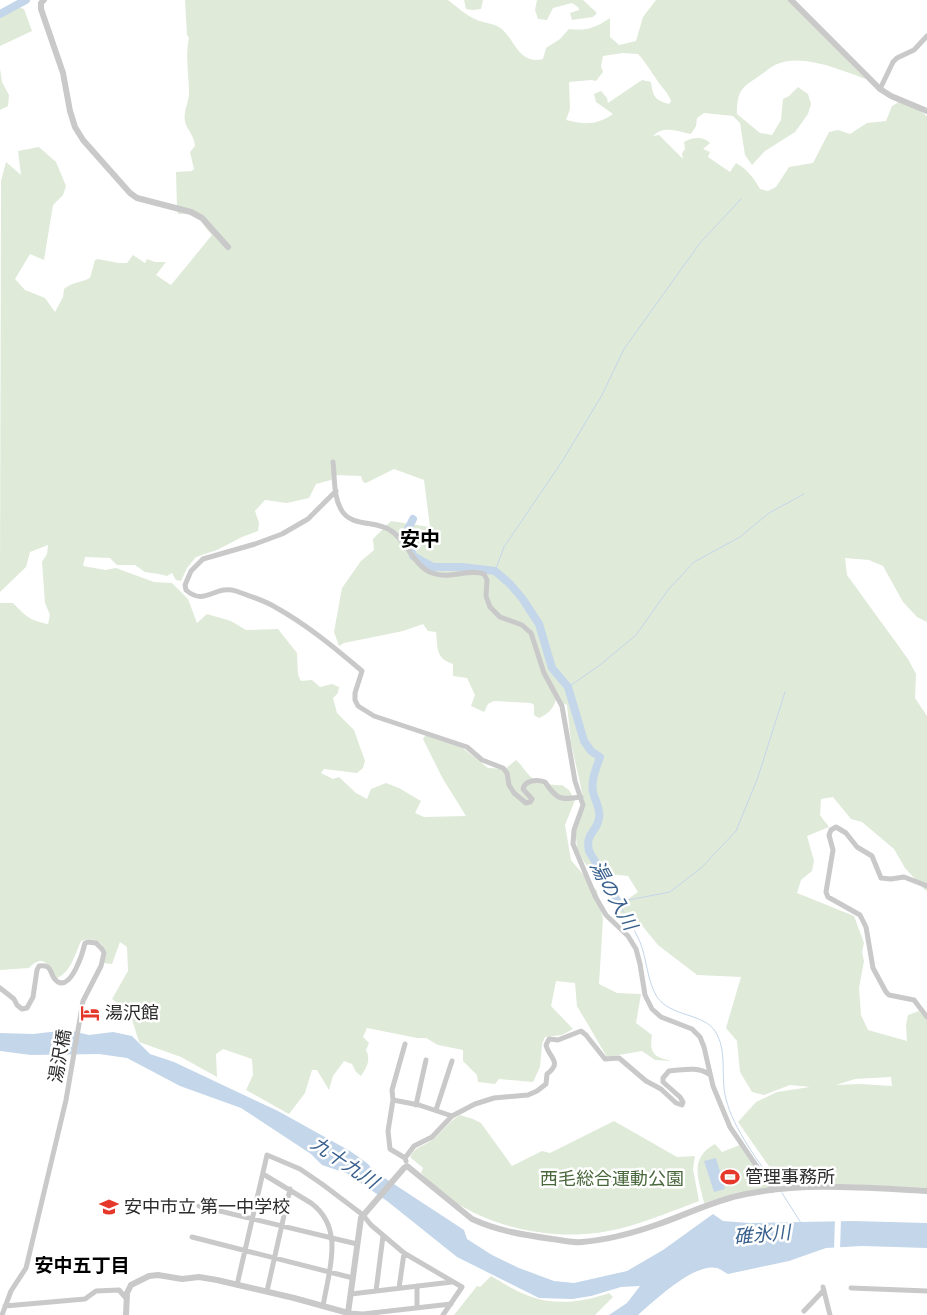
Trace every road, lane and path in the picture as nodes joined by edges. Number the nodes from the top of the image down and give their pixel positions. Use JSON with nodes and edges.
{"nodes":[{"id":1,"x":44,"y":0,"type":"edge"},
{"id":2,"x":792,"y":0,"type":"edge"},
{"id":3,"x":927,"y":36,"type":"edge"},
{"id":4,"x":880,"y":89,"type":"junction"},
{"id":5,"x":927,"y":111,"type":"edge"},
{"id":6,"x":228,"y":247,"type":"dead end"},
{"id":7,"x":333,"y":462,"type":"dead end"},
{"id":8,"x":336,"y":491,"type":"junction"},
{"id":9,"x":581,"y":797,"type":"junction"},
{"id":10,"x":927,"y":886,"type":"edge"},
{"id":11,"x":0,"y":988,"type":"edge"},
{"id":12,"x":927,"y":1017,"type":"edge"},
{"id":13,"x":405,"y":1044,"type":"dead end"},
{"id":14,"x":426,"y":1060,"type":"dead end"},
{"id":15,"x":452,"y":1062,"type":"dead end"},
{"id":16,"x":709,"y":1074,"type":"junction"},
{"id":17,"x":393,"y":1100,"type":"junction"},
{"id":18,"x":416,"y":1105,"type":"junction"},
{"id":19,"x":436,"y":1110,"type":"junction"},
{"id":20,"x":452,"y":1116,"type":"junction"},
{"id":21,"x":406,"y":1158,"type":"junction"},
{"id":22,"x":406,"y":1167,"type":"junction"},
{"id":23,"x":263,"y":1174,"type":"junction"},
{"id":24,"x":290,"y":1189,"type":"junction"},
{"id":25,"x":777,"y":1189,"type":"junction"},
{"id":26,"x":927,"y":1191,"type":"edge"},
{"id":27,"x":199,"y":1206,"type":"dead end"},
{"id":28,"x":364,"y":1213,"type":"junction"},
{"id":29,"x":253,"y":1219,"type":"junction"},
{"id":30,"x":282,"y":1226,"type":"junction"},
{"id":31,"x":383,"y":1236,"type":"junction"},
{"id":32,"x":192,"y":1237,"type":"dead end"},
{"id":33,"x":332,"y":1238,"type":"junction"},
{"id":34,"x":357,"y":1244,"type":"junction"},
{"id":35,"x":246,"y":1250,"type":"junction"},
{"id":36,"x":404,"y":1253,"type":"junction"},
{"id":37,"x":275,"y":1257,"type":"junction"},
{"id":38,"x":329,"y":1271,"type":"junction"},
{"id":39,"x":353,"y":1278,"type":"junction"},
{"id":40,"x":452,"y":1282,"type":"junction"},
{"id":41,"x":238,"y":1285,"type":"junction"},
{"id":42,"x":417,"y":1286,"type":"junction"},
{"id":43,"x":399,"y":1288,"type":"junction"},
{"id":44,"x":851,"y":1288,"type":"dead end"},
{"id":45,"x":267,"y":1291,"type":"junction"},
{"id":46,"x":376,"y":1291,"type":"junction"},
{"id":47,"x":927,"y":1291,"type":"edge"},
{"id":48,"x":351,"y":1294,"type":"junction"},
{"id":49,"x":127,"y":1297,"type":"junction"},
{"id":50,"x":0,"y":1299,"type":"edge"},
{"id":51,"x":6,"y":1303,"type":"junction"},
{"id":52,"x":451,"y":1304,"type":"junction"},
{"id":53,"x":323,"y":1306,"type":"junction"},
{"id":54,"x":416,"y":1308,"type":"junction"},
{"id":55,"x":804,"y":1311,"type":"dead end"},
{"id":56,"x":389,"y":1313,"type":"edge"},
{"id":57,"x":348,"y":1314,"type":"edge"},
{"id":58,"x":2,"y":1315,"type":"edge"},
{"id":59,"x":126,"y":1315,"type":"edge"},
{"id":60,"x":363,"y":1315,"type":"edge"},
{"id":61,"x":415,"y":1315,"type":"edge"},
{"id":62,"x":443,"y":1315,"type":"edge"},
{"id":63,"x":830,"y":1315,"type":"edge"}],
"edges":[{"from":1,"to":6,"type":"street"},
{"from":2,"to":4,"type":"street"},
{"from":3,"to":4,"type":"street"},
{"from":4,"to":5,"type":"street"},
{"from":7,"to":8,"type":"street"},
{"from":8,"to":9,"type":"street"},
{"from":8,"to":9,"type":"street"},
{"from":9,"to":16,"type":"street"},
{"from":10,"to":12,"type":"street"},
{"from":11,"to":51,"type":"street","name":"湯沢橋"},
{"from":13,"to":17,"type":"street"},
{"from":14,"to":18,"type":"street"},
{"from":15,"to":19,"type":"street"},
{"from":16,"to":20,"type":"street"},
{"from":16,"to":25,"type":"street"},
{"from":17,"to":18,"type":"street"},
{"from":17,"to":21,"type":"street"},
{"from":18,"to":19,"type":"street"},
{"from":19,"to":20,"type":"street"},
{"from":20,"to":21,"type":"street"},
{"from":21,"to":22,"type":"street"},
{"from":22,"to":25,"type":"street"},
{"from":22,"to":28,"type":"street"},
{"from":23,"to":24,"type":"street"},
{"from":23,"to":28,"type":"street"},
{"from":23,"to":29,"type":"street"},
{"from":24,"to":30,"type":"street"},
{"from":24,"to":33,"type":"street"},
{"from":25,"to":26,"type":"street"},
{"from":27,"to":29,"type":"street"},
{"from":28,"to":31,"type":"street"},
{"from":28,"to":34,"type":"street"},
{"from":29,"to":30,"type":"street"},
{"from":29,"to":35,"type":"street"},
{"from":30,"to":33,"type":"street"},
{"from":30,"to":37,"type":"street"},
{"from":31,"to":36,"type":"street"},
{"from":31,"to":46,"type":"street"},
{"from":32,"to":35,"type":"street"},
{"from":33,"to":34,"type":"street"},
{"from":33,"to":38,"type":"street"},
{"from":34,"to":39,"type":"street"},
{"from":35,"to":37,"type":"street"},
{"from":35,"to":41,"type":"street"},
{"from":36,"to":40,"type":"street"},
{"from":36,"to":43,"type":"street"},
{"from":37,"to":38,"type":"street"},
{"from":37,"to":45,"type":"street"},
{"from":38,"to":39,"type":"street"},
{"from":38,"to":53,"type":"street"},
{"from":39,"to":48,"type":"street"},
{"from":40,"to":42,"type":"street"},
{"from":40,"to":52,"type":"street"},
{"from":41,"to":45,"type":"street"},
{"from":41,"to":49,"type":"street"},
{"from":42,"to":43,"type":"street"},
{"from":42,"to":54,"type":"street"},
{"from":43,"to":46,"type":"street"},
{"from":44,"to":47,"type":"street"},
{"from":45,"to":53,"type":"street"},
{"from":46,"to":48,"type":"street"},
{"from":48,"to":57,"type":"street"},
{"from":49,"to":51,"type":"street"},
{"from":49,"to":59,"type":"street"},
{"from":50,"to":51,"type":"street"},
{"from":51,"to":58,"type":"street","name":"湯沢橋"},
{"from":52,"to":54,"type":"street"},
{"from":52,"to":62,"type":"street"},
{"from":53,"to":57,"type":"street"},
{"from":54,"to":56,"type":"street"},
{"from":54,"to":61,"type":"street"},
{"from":55,"to":63,"type":"street"},
{"from":56,"to":60,"type":"street"},
{"from":57,"to":60,"type":"street"}]}
